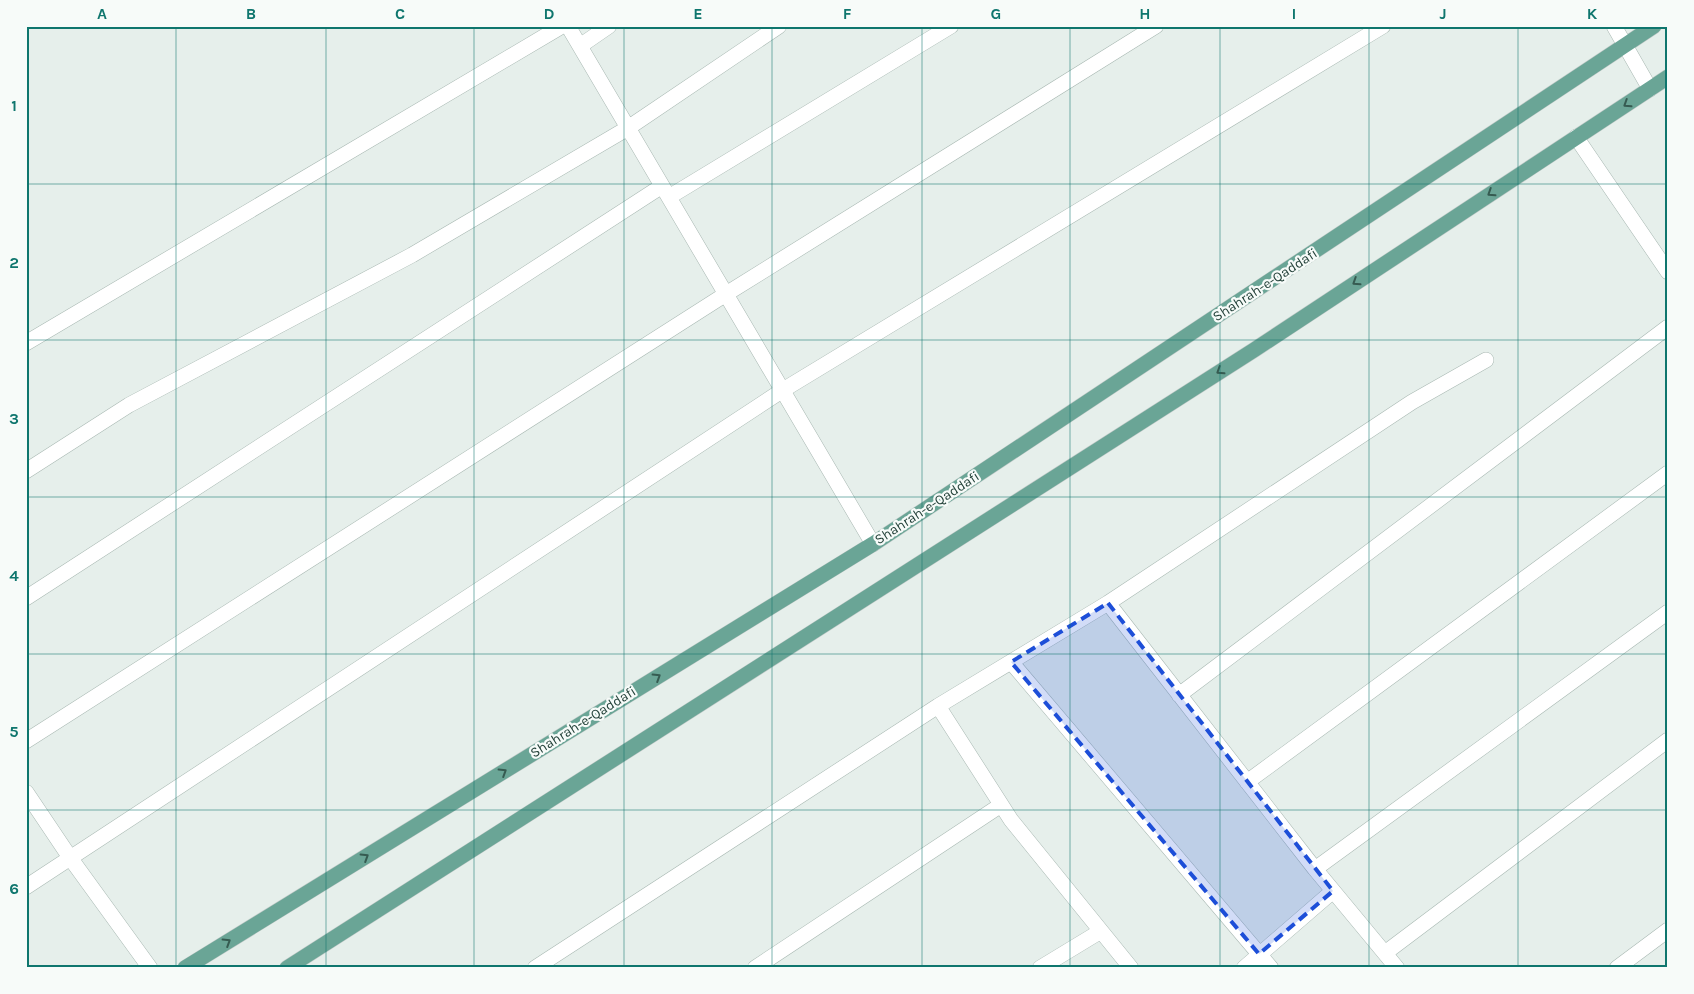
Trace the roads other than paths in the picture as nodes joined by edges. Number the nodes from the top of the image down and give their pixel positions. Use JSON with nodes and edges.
{"nodes":[{"id":1,"x":562,"y":26,"type":"edge"},
{"id":2,"x":568,"y":26,"type":"edge"},
{"id":3,"x":609,"y":26,"type":"edge"},
{"id":4,"x":779,"y":26,"type":"edge"},
{"id":5,"x":950,"y":26,"type":"edge"},
{"id":6,"x":1156,"y":26,"type":"edge"},
{"id":7,"x":1383,"y":26,"type":"edge"},
{"id":8,"x":1614,"y":26,"type":"edge"},
{"id":9,"x":1654,"y":26,"type":"edge"},
{"id":10,"x":580,"y":46,"type":"junction"},
{"id":11,"x":1626,"y":46,"type":"junction"},
{"id":12,"x":1668,"y":77,"type":"edge"},
{"id":13,"x":1650,"y":89,"type":"junction"},
{"id":14,"x":628,"y":128,"type":"junction"},
{"id":15,"x":1576,"y":137,"type":"junction"},
{"id":16,"x":665,"y":192,"type":"junction"},
{"id":17,"x":1668,"y":272,"type":"edge"},
{"id":18,"x":726,"y":294,"type":"junction"},
{"id":19,"x":1668,"y":327,"type":"edge"},
{"id":20,"x":26,"y":343,"type":"edge"},
{"id":21,"x":1486,"y":360,"type":"dead end"},
{"id":22,"x":783,"y":390,"type":"junction"},
{"id":23,"x":26,"y":471,"type":"edge"},
{"id":24,"x":1668,"y":473,"type":"edge"},
{"id":25,"x":873,"y":544,"type":"junction"},
{"id":26,"x":26,"y":598,"type":"edge"},
{"id":27,"x":1108,"y":604,"type":"junction"},
{"id":28,"x":1668,"y":612,"type":"edge"},
{"id":29,"x":1011,"y":662,"type":"junction"},
{"id":30,"x":1179,"y":695,"type":"junction"},
{"id":31,"x":938,"y":706,"type":"junction"},
{"id":32,"x":26,"y":740,"type":"edge"},
{"id":33,"x":1668,"y":740,"type":"edge"},
{"id":34,"x":1246,"y":782,"type":"junction"},
{"id":35,"x":26,"y":792,"type":"edge"},
{"id":36,"x":1001,"y":805,"type":"junction"},
{"id":37,"x":71,"y":859,"type":"junction"},
{"id":38,"x":1315,"y":869,"type":"junction"},
{"id":39,"x":26,"y":887,"type":"edge"},
{"id":40,"x":1333,"y":891,"type":"junction"},
{"id":41,"x":1668,"y":930,"type":"edge"},
{"id":42,"x":1101,"y":931,"type":"junction"},
{"id":43,"x":1385,"y":953,"type":"junction"},
{"id":44,"x":1260,"y":954,"type":"junction"},
{"id":45,"x":150,"y":968,"type":"edge"},
{"id":46,"x":185,"y":968,"type":"edge"},
{"id":47,"x":287,"y":968,"type":"edge"},
{"id":48,"x":535,"y":968,"type":"edge"},
{"id":49,"x":755,"y":968,"type":"edge"},
{"id":50,"x":1040,"y":968,"type":"edge"},
{"id":51,"x":1131,"y":968,"type":"edge"},
{"id":52,"x":1244,"y":968,"type":"edge"},
{"id":53,"x":1271,"y":968,"type":"edge"},
{"id":54,"x":1397,"y":968,"type":"edge"},
{"id":55,"x":1617,"y":968,"type":"edge"}],
"edges":[{"from":1,"to":20,"type":"street"},
{"from":2,"to":10,"type":"street"},
{"from":3,"to":10,"type":"street"},
{"from":4,"to":14,"type":"street"},
{"from":5,"to":16,"type":"street"},
{"from":6,"to":18,"type":"street"},
{"from":7,"to":22,"type":"street"},
{"from":8,"to":11,"type":"street"},
{"from":9,"to":11,"type":"main road","name":"Shahrah-e-Qaddafi"},
{"from":10,"to":14,"type":"street"},
{"from":11,"to":13,"type":"street"},
{"from":11,"to":25,"type":"main road","name":"Shahrah-e-Qaddafi"},
{"from":12,"to":13,"type":"main road"},
{"from":13,"to":15,"type":"main road","one_way":true},
{"from":14,"to":16,"type":"street"},
{"from":14,"to":23,"type":"street"},
{"from":15,"to":17,"type":"street"},
{"from":15,"to":47,"type":"main road","one_way":true},
{"from":16,"to":18,"type":"street"},
{"from":16,"to":26,"type":"street"},
{"from":18,"to":22,"type":"street"},
{"from":18,"to":32,"type":"street"},
{"from":19,"to":30,"type":"street"},
{"from":21,"to":27,"type":"street"},
{"from":22,"to":25,"type":"street"},
{"from":22,"to":37,"type":"street"},
{"from":24,"to":34,"type":"street"},
{"from":46,"to":25,"type":"main road","name":"Shahrah-e-Qaddafi","one_way":true},
{"from":27,"to":29,"type":"street"},
{"from":27,"to":30,"type":"street"},
{"from":28,"to":38,"type":"street"},
{"from":29,"to":31,"type":"street"},
{"from":29,"to":44,"type":"street"},
{"from":30,"to":34,"type":"street"},
{"from":31,"to":36,"type":"street"},
{"from":31,"to":48,"type":"street"},
{"from":33,"to":43,"type":"street"},
{"from":34,"to":38,"type":"street"},
{"from":35,"to":37,"type":"street"},
{"from":36,"to":42,"type":"street"},
{"from":36,"to":49,"type":"street"},
{"from":37,"to":39,"type":"street"},
{"from":37,"to":45,"type":"street"},
{"from":38,"to":40,"type":"street"},
{"from":40,"to":43,"type":"street"},
{"from":40,"to":44,"type":"street"},
{"from":41,"to":55,"type":"street"},
{"from":42,"to":50,"type":"street"},
{"from":42,"to":51,"type":"street"},
{"from":43,"to":54,"type":"street"},
{"from":44,"to":52,"type":"street"},
{"from":44,"to":53,"type":"street"}]}
